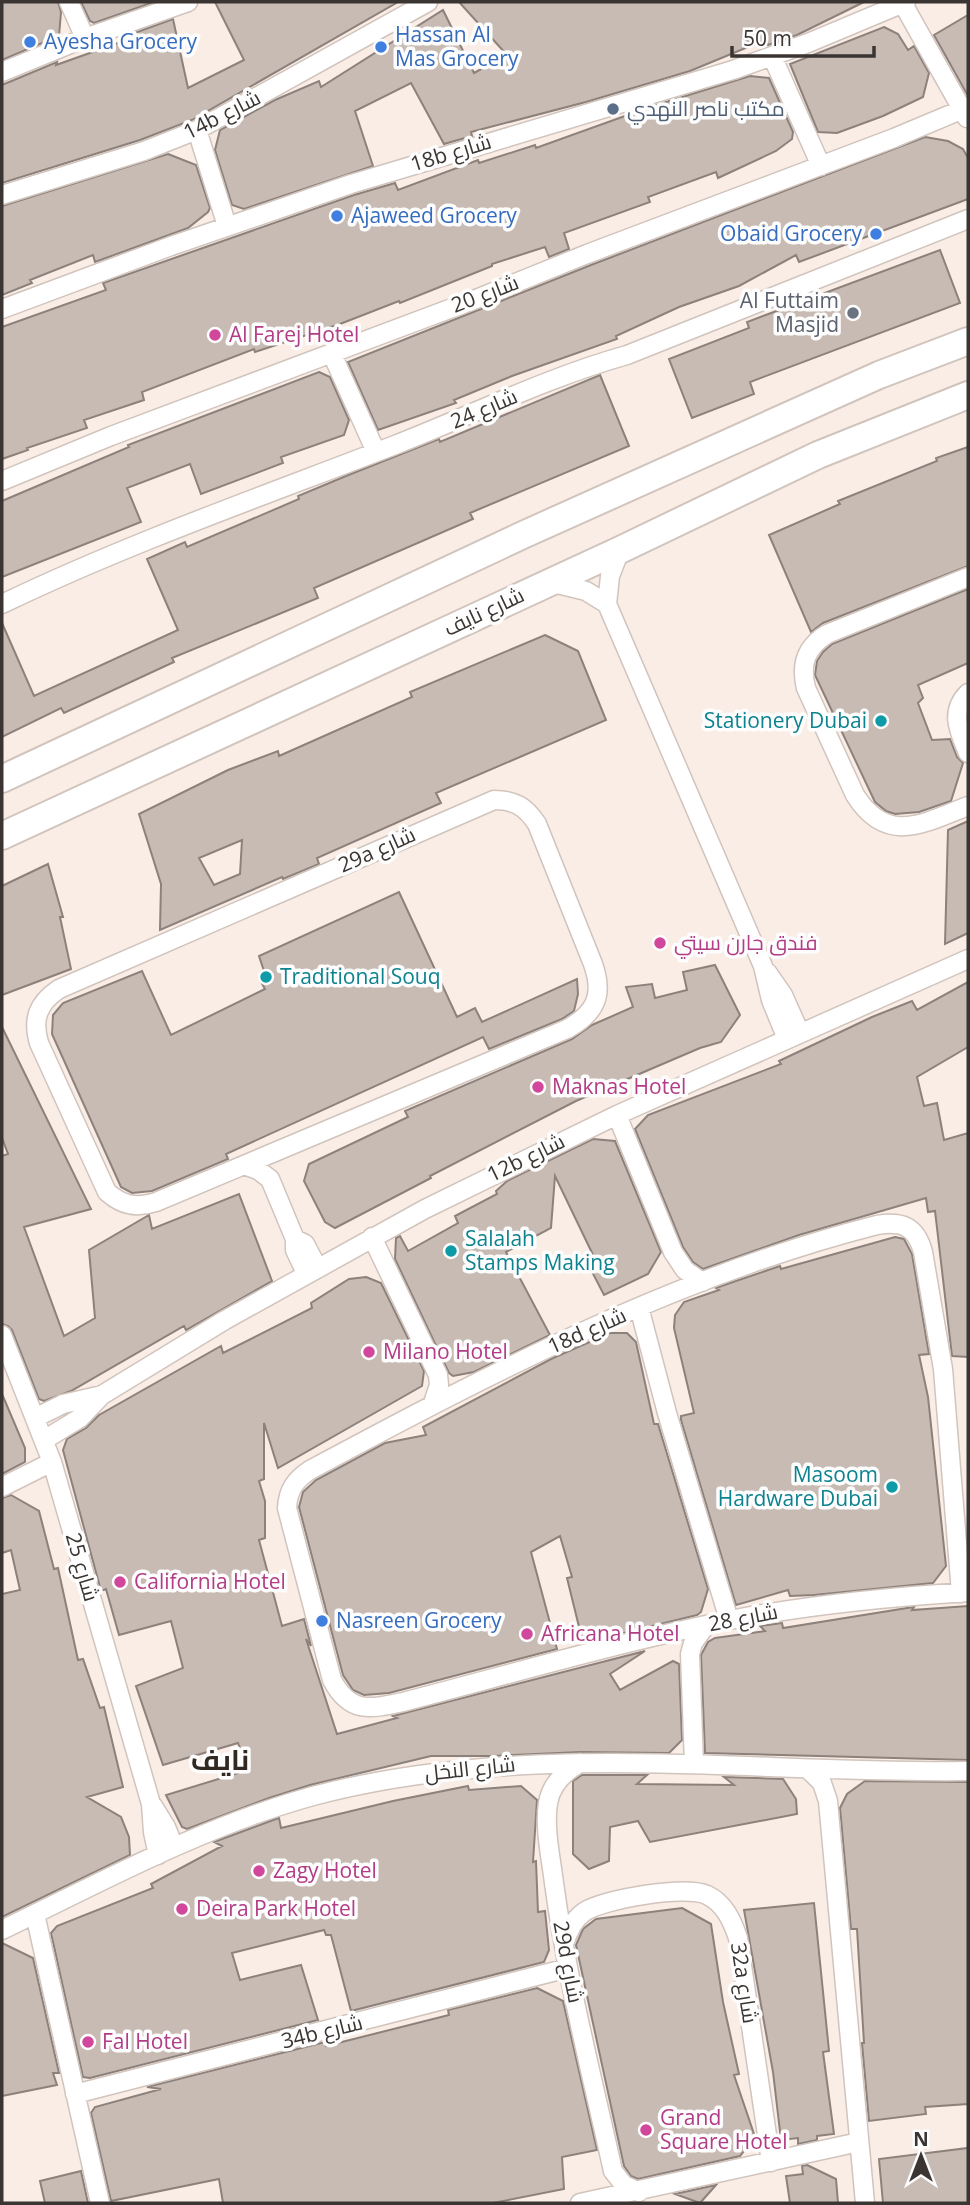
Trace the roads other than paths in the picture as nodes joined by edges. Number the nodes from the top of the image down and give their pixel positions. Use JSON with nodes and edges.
{"nodes":[{"id":1,"x":69,"y":2,"type":"edge"},
{"id":2,"x":188,"y":2,"type":"edge"},
{"id":3,"x":428,"y":2,"type":"edge"},
{"id":4,"x":904,"y":2,"type":"edge"},
{"id":5,"x":85,"y":38,"type":"junction"},
{"id":6,"x":772,"y":56,"type":"junction"},
{"id":7,"x":2,"y":72,"type":"edge"},
{"id":8,"x":966,"y":113,"type":"edge"},
{"id":9,"x":197,"y":130,"type":"junction"},
{"id":10,"x":821,"y":166,"type":"junction"},
{"id":11,"x":2,"y":195,"type":"edge"},
{"id":12,"x":968,"y":219,"type":"edge"},
{"id":13,"x":227,"y":226,"type":"junction"},
{"id":14,"x":2,"y":309,"type":"edge"},
{"id":15,"x":968,"y":341,"type":"edge"},
{"id":16,"x":331,"y":354,"type":"junction"},
{"id":17,"x":968,"y":381,"type":"edge"},
{"id":18,"x":968,"y":395,"type":"edge"},
{"id":19,"x":885,"y":427,"type":"junction"},
{"id":20,"x":376,"y":452,"type":"junction"},
{"id":21,"x":2,"y":481,"type":"edge"},
{"id":22,"x":620,"y":550,"type":"junction"},
{"id":23,"x":968,"y":577,"type":"edge"},
{"id":24,"x":549,"y":582,"type":"junction"},
{"id":25,"x":2,"y":604,"type":"edge"},
{"id":26,"x":607,"y":604,"type":"junction"},
{"id":27,"x":968,"y":693,"type":"edge"},
{"id":28,"x":968,"y":752,"type":"edge"},
{"id":29,"x":2,"y":779,"type":"edge"},
{"id":30,"x":968,"y":806,"type":"edge"},
{"id":31,"x":2,"y":836,"type":"edge"},
{"id":32,"x":968,"y":959,"type":"edge"},
{"id":33,"x":794,"y":1036,"type":"junction"},
{"id":34,"x":617,"y":1115,"type":"junction"},
{"id":35,"x":278,"y":1151,"type":"junction"},
{"id":36,"x":244,"y":1166,"type":"junction"},
{"id":37,"x":270,"y":1179,"type":"junction"},
{"id":38,"x":372,"y":1237,"type":"junction"},
{"id":39,"x":311,"y":1270,"type":"junction"},
{"id":40,"x":702,"y":1282,"type":"junction"},
{"id":41,"x":639,"y":1307,"type":"junction"},
{"id":42,"x":2,"y":1335,"type":"edge"},
{"id":43,"x":102,"y":1395,"type":"junction"},
{"id":44,"x":433,"y":1404,"type":"junction"},
{"id":45,"x":35,"y":1418,"type":"junction"},
{"id":46,"x":44,"y":1440,"type":"junction"},
{"id":47,"x":52,"y":1462,"type":"junction"},
{"id":48,"x":2,"y":1487,"type":"edge"},
{"id":49,"x":965,"y":1592,"type":"edge"},
{"id":50,"x":729,"y":1620,"type":"junction"},
{"id":51,"x":706,"y":1625,"type":"junction"},
{"id":52,"x":655,"y":1637,"type":"junction"},
{"id":53,"x":690,"y":1665,"type":"junction"},
{"id":54,"x":360,"y":1707,"type":"joint"},
{"id":55,"x":580,"y":1763,"type":"junction"},
{"id":56,"x":694,"y":1765,"type":"junction"},
{"id":57,"x":808,"y":1769,"type":"junction"},
{"id":58,"x":849,"y":1769,"type":"junction"},
{"id":59,"x":968,"y":1772,"type":"edge"},
{"id":60,"x":828,"y":1801,"type":"junction"},
{"id":61,"x":166,"y":1851,"type":"junction"},
{"id":62,"x":35,"y":1914,"type":"junction"},
{"id":63,"x":2,"y":1930,"type":"edge"},
{"id":64,"x":564,"y":1944,"type":"junction"},
{"id":65,"x":568,"y":1968,"type":"junction"},
{"id":66,"x":75,"y":2094,"type":"junction"},
{"id":67,"x":859,"y":2142,"type":"junction"},
{"id":68,"x":771,"y":2162,"type":"junction"},
{"id":69,"x":613,"y":2171,"type":"junction"},
{"id":70,"x":639,"y":2192,"type":"junction"},
{"id":71,"x":588,"y":2202,"type":"edge"},
{"id":72,"x":100,"y":2203,"type":"edge"},
{"id":73,"x":865,"y":2203,"type":"edge"}],
"edges":[{"from":1,"to":5,"type":"street"},
{"from":2,"to":5,"type":"street"},
{"from":3,"to":9,"type":"street","name":"14b شارع"},
{"from":4,"to":6,"type":"street","name":"18b شارع"},
{"from":4,"to":8,"type":"street"},
{"from":5,"to":7,"type":"street"},
{"from":6,"to":10,"type":"street"},
{"from":6,"to":13,"type":"street","name":"18b شارع"},
{"from":8,"to":10,"type":"street","name":"شارع 20"},
{"from":9,"to":11,"type":"street","name":"14b شارع"},
{"from":9,"to":13,"type":"street"},
{"from":10,"to":16,"type":"street","name":"شارع 20"},
{"from":12,"to":20,"type":"street","name":"شارع 24"},
{"from":13,"to":14,"type":"street","name":"18b شارع"},
{"from":15,"to":29,"type":"main road"},
{"from":16,"to":20,"type":"street"},
{"from":16,"to":21,"type":"street","name":"شارع 20"},
{"from":17,"to":19,"type":"main road"},
{"from":18,"to":19,"type":"main road","name":"شارع نايف"},
{"from":19,"to":22,"type":"main road","name":"شارع نايف"},
{"from":20,"to":25,"type":"street","name":"شارع 24"},
{"from":22,"to":24,"type":"main road","name":"شارع نايف"},
{"from":22,"to":26,"type":"street"},
{"from":23,"to":30,"type":"street"},
{"from":24,"to":26,"type":"street"},
{"from":24,"to":31,"type":"main road","name":"شارع نايف"},
{"from":26,"to":33,"type":"street"},
{"from":27,"to":28,"type":"street"},
{"from":32,"to":33,"type":"street","name":"12b شارع"},
{"from":33,"to":34,"type":"street","name":"12b شارع"},
{"from":34,"to":38,"type":"street","name":"12b شارع"},
{"from":34,"to":40,"type":"street"},
{"from":35,"to":36,"type":"street","name":"29a شارع"},
{"from":35,"to":36,"type":"street","name":"29a شارع"},
{"from":35,"to":37,"type":"street"},
{"from":36,"to":37,"type":"street"},
{"from":37,"to":39,"type":"street"},
{"from":38,"to":39,"type":"street","name":"12b شارع"},
{"from":38,"to":44,"type":"street"},
{"from":39,"to":43,"type":"street","name":"12b شارع"},
{"from":40,"to":41,"type":"street","name":"18d شارع"},
{"from":40,"to":49,"type":"street","name":"18d شارع"},
{"from":41,"to":44,"type":"street","name":"18d شارع"},
{"from":41,"to":50,"type":"street"},
{"from":42,"to":45,"type":"street","name":"شارع 25"},
{"from":43,"to":45,"type":"street","name":"12b شارع"},
{"from":43,"to":46,"type":"street","name":"12b شارع"},
{"from":44,"to":54,"type":"street","name":"18d شارع"},
{"from":45,"to":46,"type":"street","name":"شارع 25"},
{"from":46,"to":47,"type":"street","name":"شارع 25"},
{"from":47,"to":48,"type":"street"},
{"from":47,"to":61,"type":"street","name":"شارع 25"},
{"from":49,"to":50,"type":"street","name":"شارع 28"},
{"from":50,"to":51,"type":"street","name":"شارع 28"},
{"from":51,"to":52,"type":"street","name":"شارع 28"},
{"from":51,"to":53,"type":"street"},
{"from":52,"to":53,"type":"street"},
{"from":52,"to":54,"type":"street","name":"شارع 28"},
{"from":53,"to":56,"type":"street"},
{"from":55,"to":56,"type":"street","name":"شارع النخل"},
{"from":55,"to":61,"type":"street","name":"شارع النخل"},
{"from":55,"to":64,"type":"street","name":"29d شارع"},
{"from":56,"to":57,"type":"street","name":"شارع النخل"},
{"from":57,"to":58,"type":"street","name":"شارع النخل"},
{"from":57,"to":60,"type":"street"},
{"from":58,"to":59,"type":"street","name":"شارع النخل"},
{"from":58,"to":60,"type":"street"},
{"from":60,"to":67,"type":"street"},
{"from":61,"to":62,"type":"street","name":"شارع النخل"},
{"from":62,"to":63,"type":"street","name":"شارع النخل"},
{"from":62,"to":66,"type":"street"},
{"from":64,"to":65,"type":"street","name":"29d شارع"},
{"from":64,"to":68,"type":"street","name":"32a شارع"},
{"from":65,"to":66,"type":"street","name":"34b شارع"},
{"from":65,"to":69,"type":"street","name":"29d شارع"},
{"from":66,"to":72,"type":"street"},
{"from":67,"to":68,"type":"street"},
{"from":67,"to":73,"type":"street"},
{"from":68,"to":70,"type":"street"},
{"from":69,"to":70,"type":"street"},
{"from":69,"to":71,"type":"street"},
{"from":70,"to":71,"type":"street"}]}
